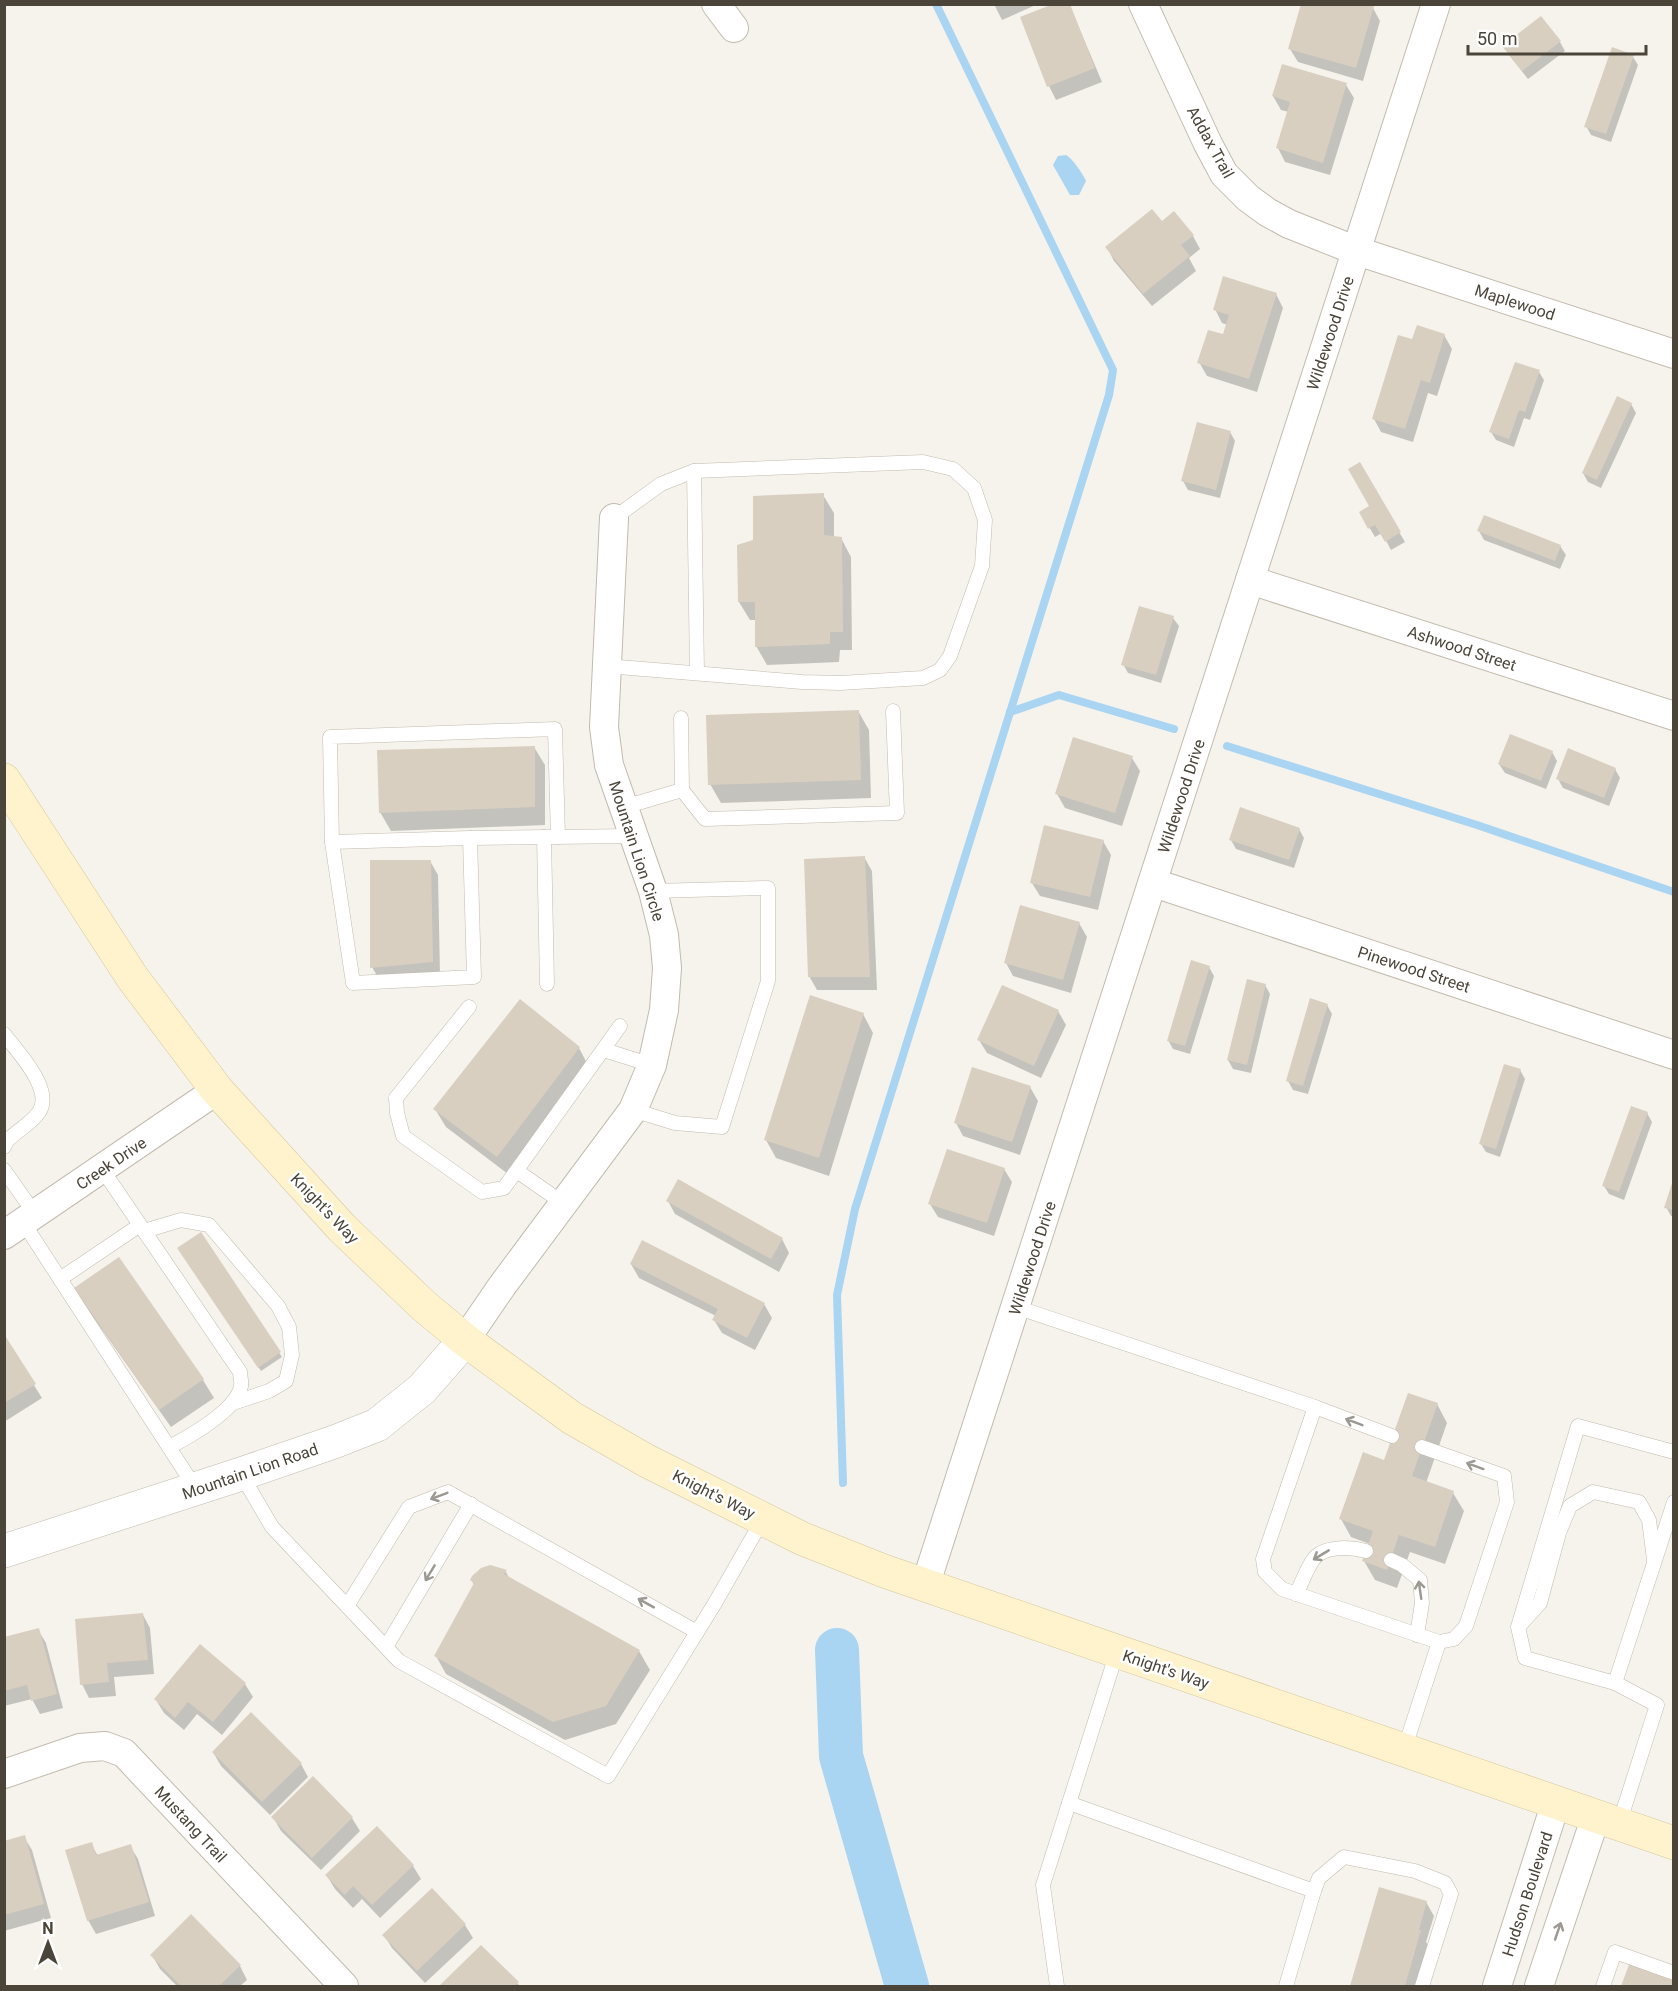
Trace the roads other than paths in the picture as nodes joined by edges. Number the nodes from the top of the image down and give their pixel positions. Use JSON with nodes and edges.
{"nodes":[{"id":1,"x":716,"y":4,"type":"edge"},
{"id":2,"x":1143,"y":4,"type":"edge"},
{"id":3,"x":1436,"y":4,"type":"edge"},
{"id":4,"x":734,"y":28,"type":"dead end"},
{"id":5,"x":1357,"y":251,"type":"junction"},
{"id":6,"x":1674,"y":354,"type":"edge"},
{"id":7,"x":694,"y":471,"type":"junction"},
{"id":8,"x":614,"y":518,"type":"joint"},
{"id":9,"x":1250,"y":580,"type":"junction"},
{"id":10,"x":606,"y":666,"type":"junction"},
{"id":11,"x":697,"y":672,"type":"junction"},
{"id":12,"x":893,"y":711,"type":"dead end"},
{"id":13,"x":1674,"y":716,"type":"edge"},
{"id":14,"x":681,"y":718,"type":"dead end"},
{"id":15,"x":4,"y":780,"type":"edge"},
{"id":16,"x":682,"y":790,"type":"junction"},
{"id":17,"x":624,"y":807,"type":"junction"},
{"id":18,"x":634,"y":836,"type":"junction"},
{"id":19,"x":551,"y":837,"type":"junction"},
{"id":20,"x":470,"y":838,"type":"junction"},
{"id":21,"x":332,"y":842,"type":"junction"},
{"id":22,"x":1154,"y":882,"type":"junction"},
{"id":23,"x":653,"y":891,"type":"junction"},
{"id":24,"x":548,"y":984,"type":"dead end"},
{"id":25,"x":468,"y":1007,"type":"dead end"},
{"id":26,"x":620,"y":1026,"type":"dead end"},
{"id":27,"x":4,"y":1034,"type":"edge"},
{"id":28,"x":604,"y":1050,"type":"junction"},
{"id":29,"x":1674,"y":1055,"type":"edge"},
{"id":30,"x":652,"y":1065,"type":"junction"},
{"id":31,"x":217,"y":1090,"type":"junction"},
{"id":32,"x":633,"y":1110,"type":"junction"},
{"id":33,"x":4,"y":1147,"type":"edge"},
{"id":34,"x":102,"y":1169,"type":"junction"},
{"id":35,"x":4,"y":1170,"type":"edge"},
{"id":36,"x":516,"y":1171,"type":"junction"},
{"id":37,"x":563,"y":1203,"type":"junction"},
{"id":38,"x":21,"y":1224,"type":"edge"},
{"id":39,"x":142,"y":1228,"type":"junction"},
{"id":40,"x":60,"y":1279,"type":"junction"},
{"id":41,"x":1016,"y":1307,"type":"junction"},
{"id":42,"x":465,"y":1340,"type":"junction"},
{"id":43,"x":233,"y":1403,"type":"junction"},
{"id":44,"x":1315,"y":1407,"type":"junction"},
{"id":45,"x":1392,"y":1436,"type":"dead end"},
{"id":46,"x":169,"y":1447,"type":"junction"},
{"id":47,"x":1422,"y":1447,"type":"dead end"},
{"id":48,"x":1674,"y":1452,"type":"edge"},
{"id":49,"x":242,"y":1474,"type":"junction"},
{"id":50,"x":196,"y":1489,"type":"junction"},
{"id":51,"x":1674,"y":1502,"type":"edge"},
{"id":52,"x":471,"y":1504,"type":"junction"},
{"id":53,"x":763,"y":1519,"type":"junction"},
{"id":54,"x":4,"y":1551,"type":"edge"},
{"id":55,"x":1366,"y":1551,"type":"dead end"},
{"id":56,"x":1391,"y":1560,"type":"dead end"},
{"id":57,"x":1654,"y":1560,"type":"junction"},
{"id":58,"x":925,"y":1586,"type":"junction"},
{"id":59,"x":1296,"y":1594,"type":"junction"},
{"id":60,"x":347,"y":1606,"type":"junction"},
{"id":61,"x":1518,"y":1627,"type":"junction"},
{"id":62,"x":697,"y":1632,"type":"junction"},
{"id":63,"x":1417,"y":1635,"type":"junction"},
{"id":64,"x":1439,"y":1642,"type":"junction"},
{"id":65,"x":386,"y":1647,"type":"junction"},
{"id":66,"x":1117,"y":1652,"type":"junction"},
{"id":67,"x":1615,"y":1683,"type":"junction"},
{"id":68,"x":1404,"y":1750,"type":"junction"},
{"id":69,"x":4,"y":1774,"type":"edge"},
{"id":70,"x":1556,"y":1802,"type":"junction"},
{"id":71,"x":1069,"y":1803,"type":"junction"},
{"id":72,"x":1608,"y":1820,"type":"junction"},
{"id":73,"x":1674,"y":1843,"type":"edge"},
{"id":74,"x":1314,"y":1891,"type":"junction"},
{"id":75,"x":1674,"y":1973,"type":"edge"},
{"id":76,"x":344,"y":1986,"type":"edge"},
{"id":77,"x":1057,"y":1986,"type":"edge"},
{"id":78,"x":1286,"y":1986,"type":"edge"},
{"id":79,"x":1422,"y":1986,"type":"edge"},
{"id":80,"x":1497,"y":1986,"type":"edge"},
{"id":81,"x":1539,"y":1986,"type":"edge"},
{"id":82,"x":1603,"y":1986,"type":"edge"}],
"edges":[{"from":1,"to":4,"type":"street"},
{"from":2,"to":5,"type":"street","name":"Addax Trail"},
{"from":3,"to":5,"type":"street","name":"Wildewood Drive"},
{"from":5,"to":6,"type":"street","name":"Maplewood"},
{"from":5,"to":9,"type":"street","name":"Wildewood Drive"},
{"from":7,"to":8,"type":"lane"},
{"from":7,"to":11,"type":"lane"},
{"from":7,"to":11,"type":"lane"},
{"from":8,"to":10,"type":"street","name":"Mountain Lion Circle"},
{"from":9,"to":13,"type":"street","name":"Ashwood Street"},
{"from":9,"to":22,"type":"street","name":"Wildewood Drive"},
{"from":10,"to":11,"type":"lane"},
{"from":10,"to":17,"type":"street","name":"Mountain Lion Circle"},
{"from":12,"to":16,"type":"lane"},
{"from":14,"to":16,"type":"lane"},
{"from":15,"to":31,"type":"main road","name":"Knight's Way"},
{"from":16,"to":17,"type":"lane"},
{"from":17,"to":18,"type":"street","name":"Mountain Lion Circle"},
{"from":18,"to":19,"type":"lane"},
{"from":18,"to":23,"type":"street","name":"Mountain Lion Circle"},
{"from":19,"to":20,"type":"lane"},
{"from":19,"to":21,"type":"lane"},
{"from":19,"to":24,"type":"lane"},
{"from":20,"to":21,"type":"lane"},
{"from":20,"to":21,"type":"lane"},
{"from":22,"to":29,"type":"street","name":"Pinewood Street"},
{"from":22,"to":41,"type":"street","name":"Wildewood Drive"},
{"from":23,"to":30,"type":"street","name":"Mountain Lion Circle"},
{"from":23,"to":32,"type":"lane"},
{"from":25,"to":36,"type":"lane"},
{"from":26,"to":28,"type":"lane"},
{"from":27,"to":33,"type":"lane"},
{"from":28,"to":30,"type":"lane"},
{"from":28,"to":36,"type":"lane"},
{"from":30,"to":32,"type":"street","name":"Mountain Lion Circle"},
{"from":31,"to":34,"type":"street","name":"Creek Drive"},
{"from":31,"to":42,"type":"main road","name":"Knight's Way"},
{"from":32,"to":37,"type":"street","name":"Mountain Lion Circle"},
{"from":34,"to":38,"type":"street","name":"Creek Drive"},
{"from":34,"to":39,"type":"lane"},
{"from":35,"to":38,"type":"lane"},
{"from":36,"to":37,"type":"lane"},
{"from":37,"to":42,"type":"street","name":"Mountain Lion Circle"},
{"from":38,"to":40,"type":"lane"},
{"from":39,"to":40,"type":"lane"},
{"from":39,"to":43,"type":"lane"},
{"from":39,"to":43,"type":"lane"},
{"from":40,"to":46,"type":"lane"},
{"from":41,"to":44,"type":"lane"},
{"from":41,"to":58,"type":"street","name":"Wildewood Drive"},
{"from":42,"to":49,"type":"street","name":"Mountain Lion Road"},
{"from":42,"to":53,"type":"main road","name":"Knight's Way"},
{"from":43,"to":46,"type":"lane"},
{"from":45,"to":44,"type":"lane","one_way":true},
{"from":44,"to":59,"type":"lane"},
{"from":46,"to":50,"type":"lane"},
{"from":64,"to":47,"type":"lane","one_way":true},
{"from":48,"to":61,"type":"lane"},
{"from":49,"to":50,"type":"street","name":"Mountain Lion Road"},
{"from":49,"to":60,"type":"lane"},
{"from":50,"to":54,"type":"street","name":"Mountain Lion Road"},
{"from":51,"to":57,"type":"lane"},
{"from":52,"to":60,"type":"lane","one_way":true},
{"from":62,"to":52,"type":"lane","one_way":true},
{"from":52,"to":65,"type":"lane","one_way":true},
{"from":53,"to":58,"type":"main road","name":"Knight's Way"},
{"from":53,"to":62,"type":"lane"},
{"from":55,"to":59,"type":"lane","one_way":true},
{"from":63,"to":56,"type":"lane","one_way":true},
{"from":57,"to":61,"type":"lane"},
{"from":57,"to":67,"type":"lane"},
{"from":58,"to":66,"type":"main road","name":"Knight's Way"},
{"from":59,"to":63,"type":"lane"},
{"from":60,"to":65,"type":"lane"},
{"from":61,"to":67,"type":"lane"},
{"from":62,"to":65,"type":"lane"},
{"from":63,"to":64,"type":"lane"},
{"from":64,"to":68,"type":"lane"},
{"from":66,"to":68,"type":"main road","name":"Knight's Way"},
{"from":66,"to":71,"type":"lane"},
{"from":67,"to":72,"type":"lane"},
{"from":68,"to":70,"type":"main road","name":"Knight's Way"},
{"from":69,"to":76,"type":"street","name":"Mustang Trail"},
{"from":70,"to":72,"type":"main road","name":"Knight's Way"},
{"from":70,"to":80,"type":"street","name":"Hudson Boulevard"},
{"from":71,"to":74,"type":"lane"},
{"from":71,"to":77,"type":"lane"},
{"from":72,"to":73,"type":"main road","name":"Knight's Way"},
{"from":81,"to":72,"type":"street","one_way":true},
{"from":74,"to":78,"type":"lane"},
{"from":74,"to":79,"type":"lane"},
{"from":75,"to":82,"type":"lane"}]}
